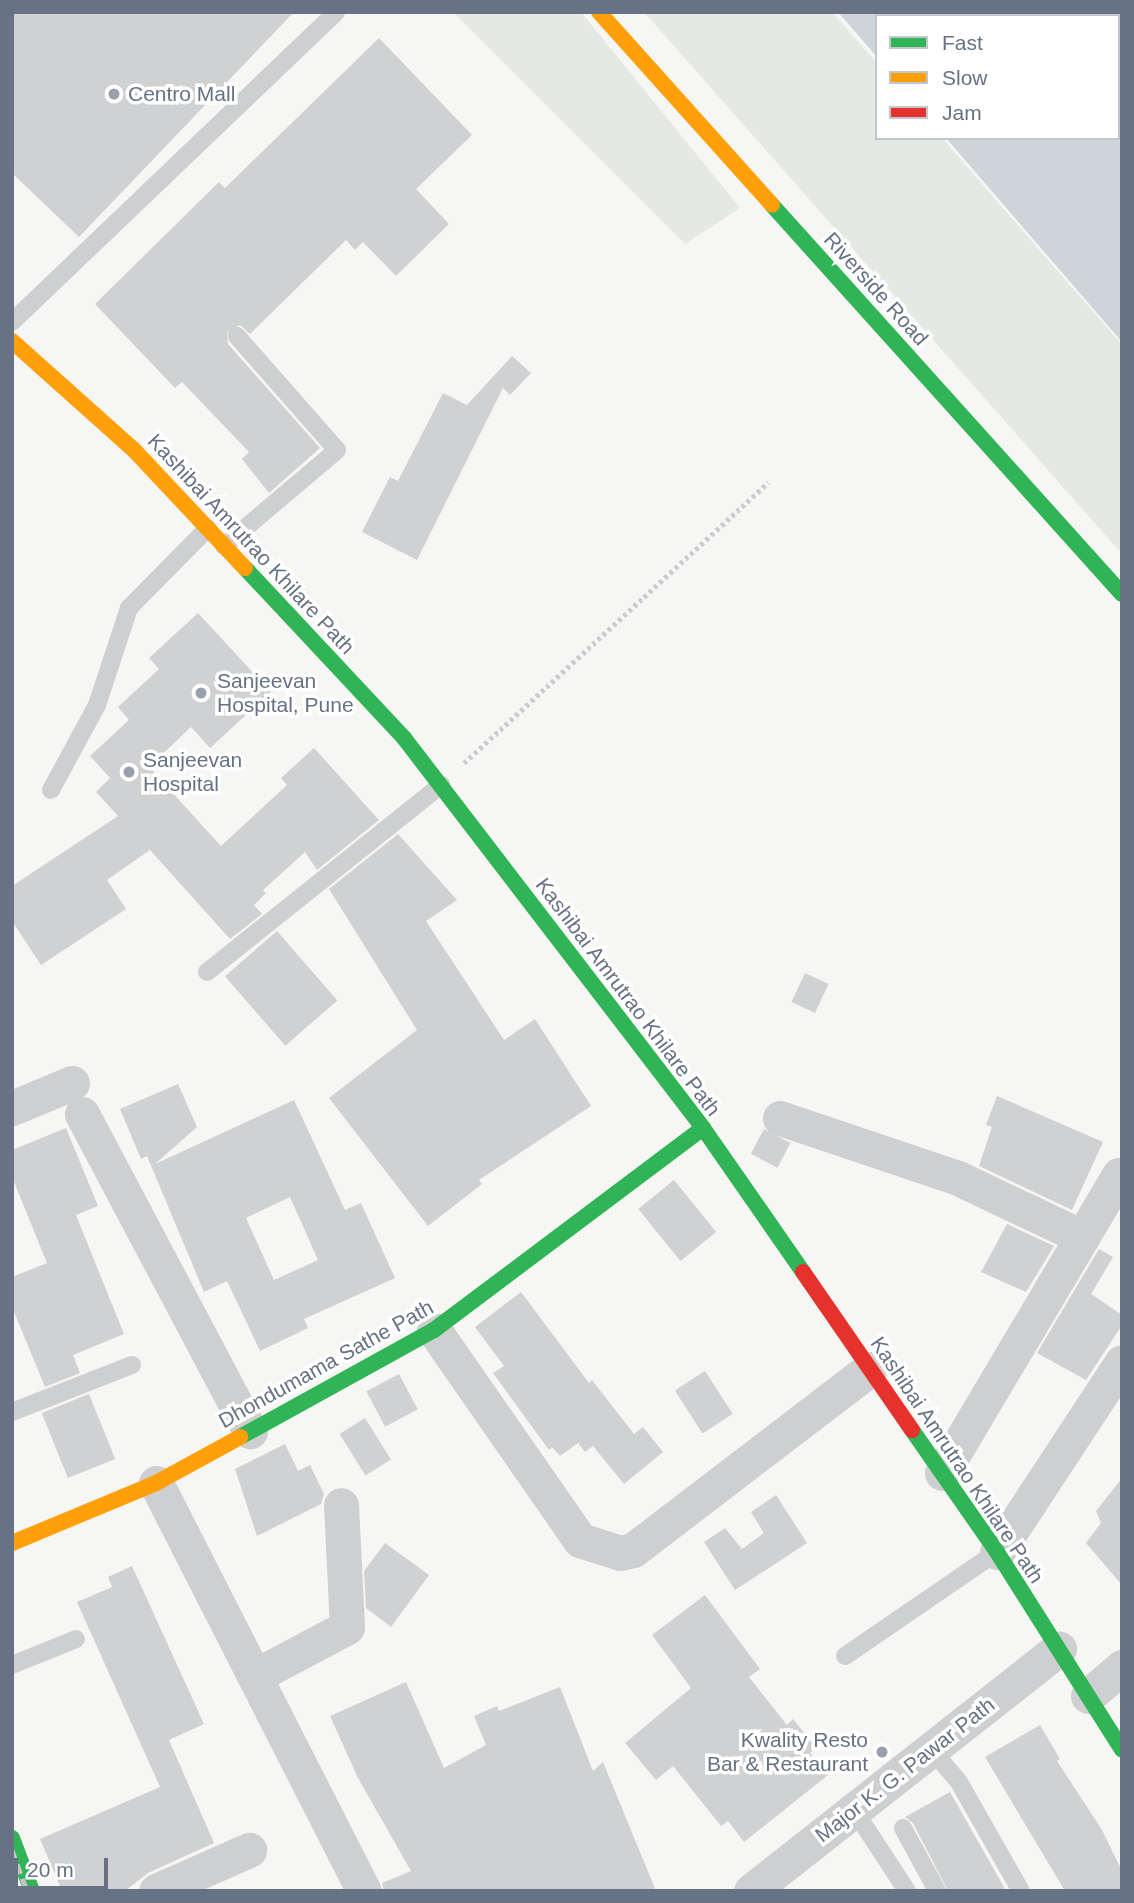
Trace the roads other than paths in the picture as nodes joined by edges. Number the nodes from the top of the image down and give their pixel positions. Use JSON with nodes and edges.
{"nodes":[{"id":1,"x":336,"y":12,"type":"edge"},
{"id":2,"x":599,"y":12,"type":"edge"},
{"id":3,"x":12,"y":322,"type":"edge"},
{"id":4,"x":237,"y":336,"type":"dead end"},
{"id":5,"x":12,"y":341,"type":"edge"},
{"id":6,"x":208,"y":528,"type":"junction"},
{"id":7,"x":224,"y":546,"type":"junction"},
{"id":8,"x":1122,"y":594,"type":"edge"},
{"id":9,"x":440,"y":785,"type":"junction"},
{"id":10,"x":51,"y":790,"type":"dead end"},
{"id":11,"x":206,"y":972,"type":"dead end"},
{"id":12,"x":12,"y":1108,"type":"edge"},
{"id":13,"x":779,"y":1118,"type":"dead end"},
{"id":14,"x":703,"y":1128,"type":"junction"},
{"id":15,"x":1119,"y":1175,"type":"dead end"},
{"id":16,"x":1082,"y":1237,"type":"junction"},
{"id":17,"x":434,"y":1330,"type":"junction"},
{"id":18,"x":1122,"y":1362,"type":"edge"},
{"id":19,"x":132,"y":1365,"type":"dead end"},
{"id":20,"x":870,"y":1369,"type":"junction"},
{"id":21,"x":12,"y":1412,"type":"edge"},
{"id":22,"x":250,"y":1431,"type":"junction"},
{"id":23,"x":942,"y":1473,"type":"junction"},
{"id":24,"x":156,"y":1483,"type":"junction"},
{"id":25,"x":341,"y":1505,"type":"dead end"},
{"id":26,"x":12,"y":1543,"type":"edge"},
{"id":27,"x":997,"y":1552,"type":"junction"},
{"id":28,"x":76,"y":1639,"type":"dead end"},
{"id":29,"x":1059,"y":1649,"type":"junction"},
{"id":30,"x":845,"y":1656,"type":"dead end"},
{"id":31,"x":12,"y":1665,"type":"edge"},
{"id":32,"x":1122,"y":1668,"type":"edge"},
{"id":33,"x":255,"y":1676,"type":"junction"},
{"id":34,"x":1088,"y":1696,"type":"junction"},
{"id":35,"x":931,"y":1749,"type":"junction"},
{"id":36,"x":1122,"y":1750,"type":"edge"},
{"id":37,"x":854,"y":1810,"type":"junction"},
{"id":38,"x":903,"y":1828,"type":"dead end"},
{"id":39,"x":12,"y":1838,"type":"edge"},
{"id":40,"x":249,"y":1850,"type":"dead end"},
{"id":41,"x":921,"y":1861,"type":"junction"},
{"id":42,"x":896,"y":1874,"type":"junction"},
{"id":43,"x":758,"y":1889,"type":"edge"},
{"id":44,"x":32,"y":1891,"type":"edge"},
{"id":45,"x":156,"y":1891,"type":"edge"},
{"id":46,"x":365,"y":1891,"type":"edge"},
{"id":47,"x":907,"y":1891,"type":"edge"},
{"id":48,"x":937,"y":1891,"type":"edge"},
{"id":49,"x":1021,"y":1891,"type":"edge"}],
"edges":[{"from":1,"to":3,"type":"lane"},
{"from":2,"to":8,"type":"street","name":"Riverside Road"},
{"from":4,"to":7,"type":"lane"},
{"from":5,"to":6,"type":"street","name":"Kashibai Amrutrao Khilare Path"},
{"from":6,"to":7,"type":"street","name":"Kashibai Amrutrao Khilare Path"},
{"from":6,"to":10,"type":"lane"},
{"from":7,"to":9,"type":"street","name":"Kashibai Amrutrao Khilare Path"},
{"from":9,"to":11,"type":"lane"},
{"from":9,"to":14,"type":"street","name":"Kashibai Amrutrao Khilare Path"},
{"from":12,"to":22,"type":"street"},
{"from":13,"to":16,"type":"street"},
{"from":14,"to":17,"type":"street","name":"Dhondumama Sathe Path"},
{"from":14,"to":20,"type":"street","name":"Kashibai Amrutrao Khilare Path"},
{"from":15,"to":16,"type":"street"},
{"from":16,"to":23,"type":"street"},
{"from":17,"to":20,"type":"street"},
{"from":17,"to":22,"type":"street","name":"Dhondumama Sathe Path"},
{"from":18,"to":27,"type":"street"},
{"from":19,"to":21,"type":"lane"},
{"from":20,"to":23,"type":"street","name":"Kashibai Amrutrao Khilare Path"},
{"from":22,"to":24,"type":"street","name":"Dhondumama Sathe Path"},
{"from":23,"to":27,"type":"street","name":"Kashibai Amrutrao Khilare Path"},
{"from":24,"to":26,"type":"street","name":"Dhondumama Sathe Path"},
{"from":24,"to":33,"type":"street"},
{"from":25,"to":33,"type":"street"},
{"from":27,"to":29,"type":"street","name":"Kashibai Amrutrao Khilare Path"},
{"from":27,"to":30,"type":"lane"},
{"from":28,"to":31,"type":"lane"},
{"from":29,"to":34,"type":"street","name":"Kashibai Amrutrao Khilare Path"},
{"from":29,"to":35,"type":"street","name":"Major K. G. Pawar Path"},
{"from":32,"to":34,"type":"street"},
{"from":33,"to":46,"type":"street"},
{"from":34,"to":36,"type":"street","name":"Kashibai Amrutrao Khilare Path"},
{"from":35,"to":37,"type":"street","name":"Major K. G. Pawar Path"},
{"from":35,"to":49,"type":"lane"},
{"from":37,"to":42,"type":"lane"},
{"from":37,"to":43,"type":"street","name":"Major K. G. Pawar Path"},
{"from":38,"to":41,"type":"lane"},
{"from":39,"to":44,"type":"street"},
{"from":40,"to":45,"type":"street"},
{"from":41,"to":42,"type":"lane"},
{"from":41,"to":48,"type":"lane"},
{"from":42,"to":47,"type":"lane"}]}
